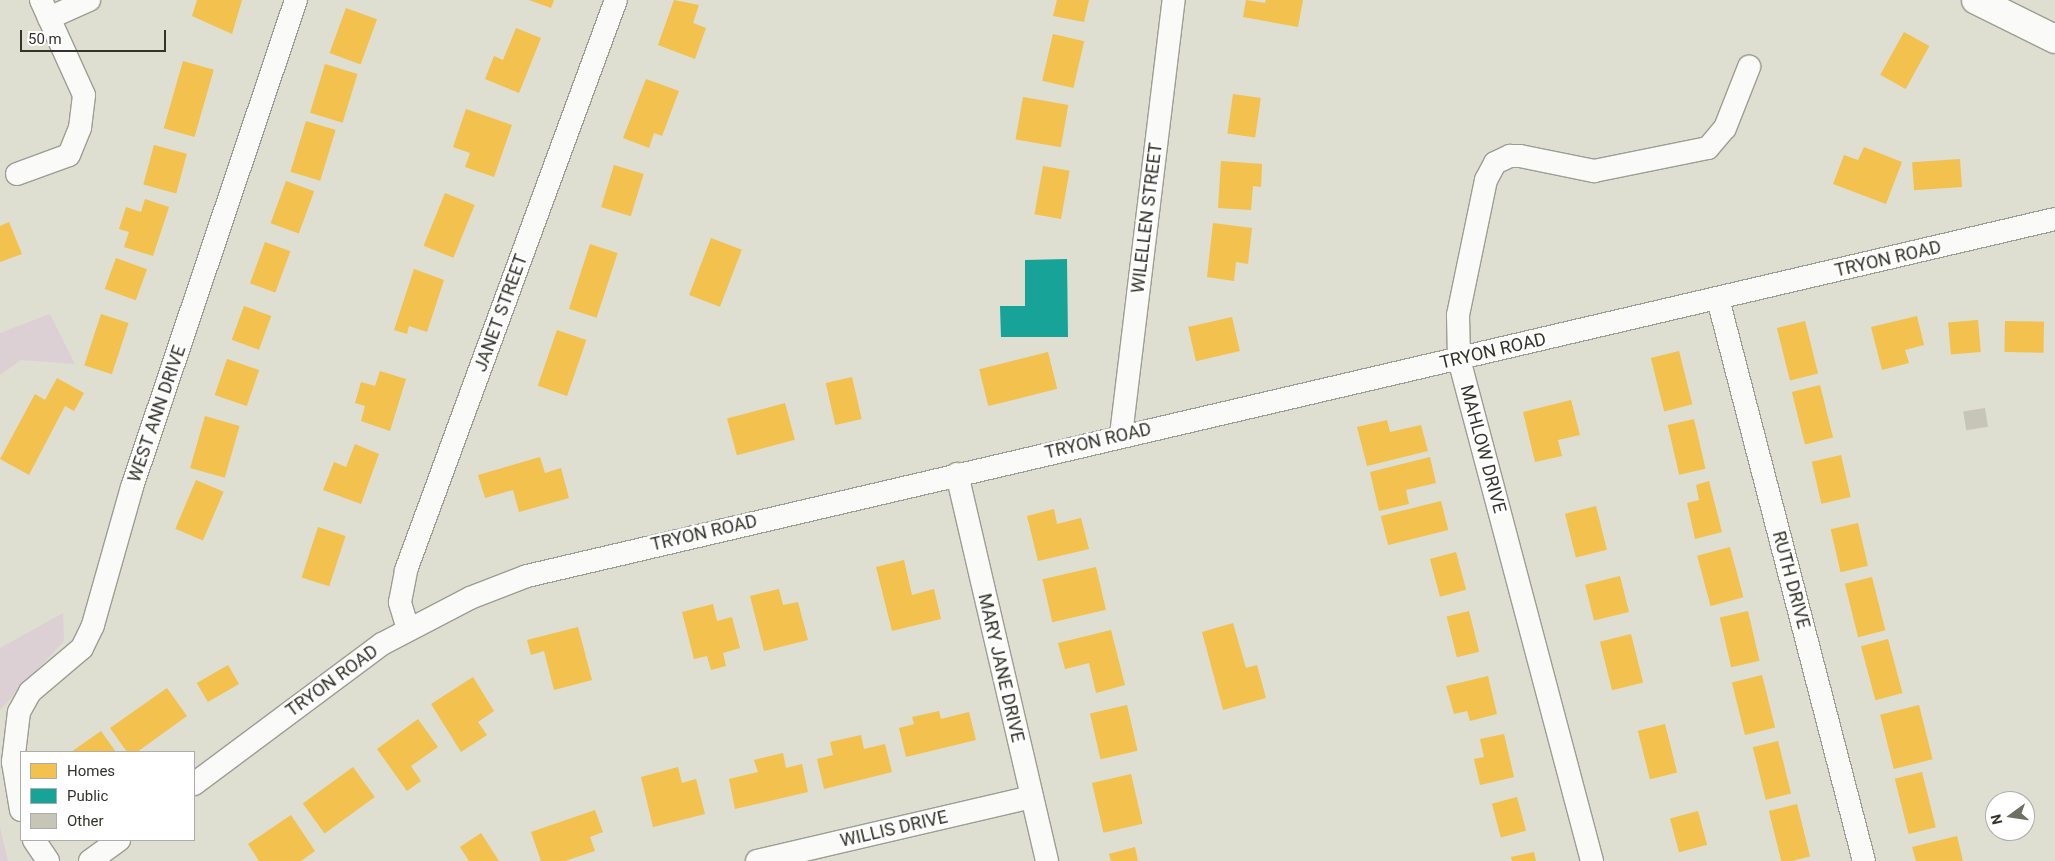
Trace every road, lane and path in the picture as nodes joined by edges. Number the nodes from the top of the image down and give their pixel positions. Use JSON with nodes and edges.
{"nodes":[{"id":1,"x":89,"y":0,"type":"edge"},
{"id":2,"x":296,"y":0,"type":"edge"},
{"id":3,"x":616,"y":0,"type":"edge"},
{"id":4,"x":1174,"y":0,"type":"edge"},
{"id":5,"x":1976,"y":0,"type":"edge"},
{"id":6,"x":45,"y":9,"type":"edge"},
{"id":7,"x":2055,"y":39,"type":"edge"},
{"id":8,"x":1749,"y":67,"type":"dead end"},
{"id":9,"x":17,"y":174,"type":"dead end"},
{"id":10,"x":2055,"y":219,"type":"edge"},
{"id":11,"x":1718,"y":299,"type":"junction"},
{"id":12,"x":1459,"y":358,"type":"junction"},
{"id":13,"x":1121,"y":436,"type":"junction"},
{"id":14,"x":956,"y":474,"type":"junction"},
{"id":15,"x":408,"y":629,"type":"junction"},
{"id":16,"x":195,"y":783,"type":"edge"},
{"id":17,"x":1031,"y":797,"type":"junction"},
{"id":18,"x":20,"y":804,"type":"edge"},
{"id":19,"x":35,"y":841,"type":"edge"},
{"id":20,"x":118,"y":841,"type":"edge"},
{"id":21,"x":48,"y":861,"type":"edge"},
{"id":22,"x":90,"y":861,"type":"edge"},
{"id":23,"x":757,"y":861,"type":"edge"},
{"id":24,"x":1047,"y":861,"type":"edge"},
{"id":25,"x":1592,"y":861,"type":"edge"},
{"id":26,"x":1864,"y":861,"type":"edge"}],
"edges":[{"from":1,"to":6,"type":"street"},
{"from":2,"to":18,"type":"street","name":"WEST ANN DRIVE"},
{"from":3,"to":15,"type":"street","name":"JANET STREET"},
{"from":4,"to":13,"type":"street","name":"WILELLEN STREET"},
{"from":5,"to":7,"type":"main road"},
{"from":6,"to":9,"type":"street"},
{"from":8,"to":12,"type":"street","name":"MAHLOW DRIVE"},
{"from":10,"to":11,"type":"street","name":"TRYON ROAD"},
{"from":11,"to":12,"type":"street","name":"TRYON ROAD"},
{"from":11,"to":26,"type":"street","name":"RUTH DRIVE"},
{"from":12,"to":13,"type":"street","name":"TRYON ROAD"},
{"from":12,"to":25,"type":"street","name":"MAHLOW DRIVE"},
{"from":13,"to":14,"type":"street","name":"TRYON ROAD"},
{"from":14,"to":15,"type":"street","name":"TRYON ROAD"},
{"from":14,"to":17,"type":"street","name":"MARY JANE DRIVE"},
{"from":15,"to":16,"type":"street","name":"TRYON ROAD"},
{"from":17,"to":23,"type":"street","name":"WILLIS DRIVE"},
{"from":17,"to":24,"type":"street","name":"MARY JANE DRIVE"},
{"from":19,"to":21,"type":"street"},
{"from":20,"to":22,"type":"street"}]}
